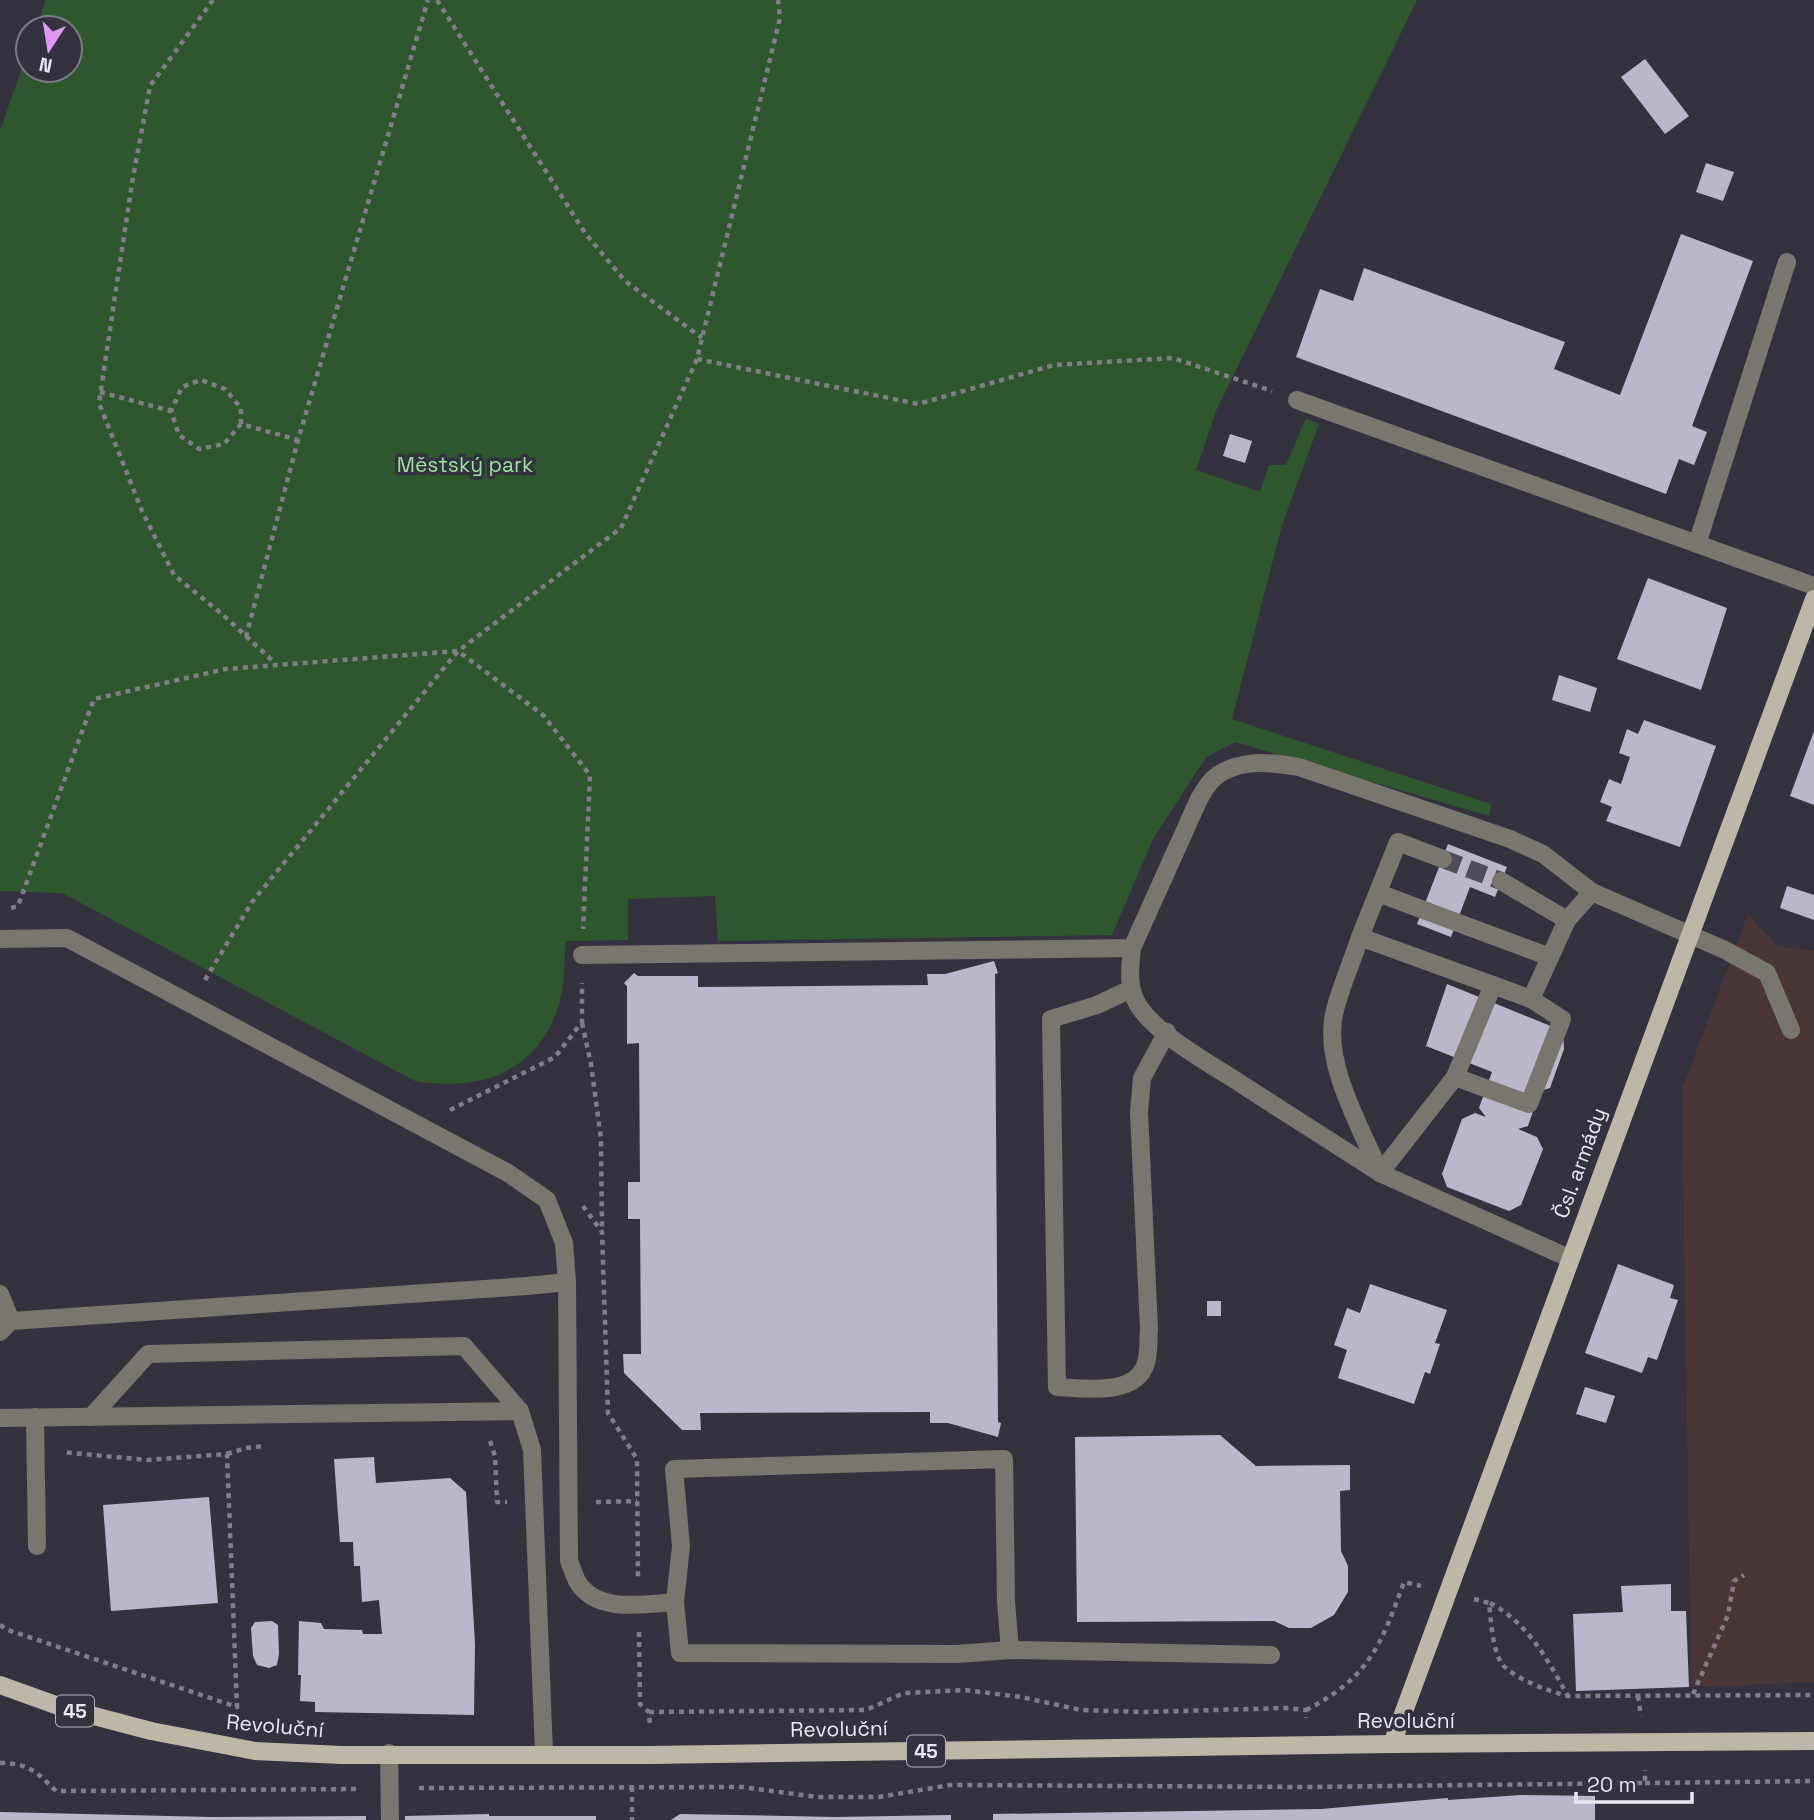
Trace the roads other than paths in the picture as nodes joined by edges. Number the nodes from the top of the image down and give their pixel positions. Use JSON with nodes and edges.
{"nodes":[{"id":1,"x":1787,"y":262,"type":"dead end"},
{"id":2,"x":1297,"y":400,"type":"road end"},
{"id":3,"x":1697,"y":544,"type":"junction"},
{"id":4,"x":1814,"y":586,"type":"edge"},
{"id":5,"x":1814,"y":599,"type":"edge"},
{"id":6,"x":1443,"y":859,"type":"tunnel mouth"},
{"id":7,"x":1501,"y":881,"type":"tunnel mouth"},
{"id":8,"x":1592,"y":892,"type":"junction"},
{"id":9,"x":1378,"y":893,"type":"junction"},
{"id":10,"x":1567,"y":920,"type":"junction"},
{"id":11,"x":1689,"y":934,"type":"junction"},
{"id":12,"x":1360,"y":937,"type":"junction"},
{"id":13,"x":0,"y":939,"type":"edge"},
{"id":14,"x":1132,"y":948,"type":"junction"},
{"id":15,"x":582,"y":955,"type":"road end"},
{"id":16,"x":1550,"y":957,"type":"junction"},
{"id":17,"x":1493,"y":985,"type":"junction"},
{"id":18,"x":1131,"y":989,"type":"junction"},
{"id":19,"x":1531,"y":999,"type":"junction"},
{"id":20,"x":1791,"y":1030,"type":"dead end"},
{"id":21,"x":1167,"y":1032,"type":"junction"},
{"id":22,"x":1455,"y":1077,"type":"junction"},
{"id":23,"x":1380,"y":1172,"type":"junction"},
{"id":24,"x":1569,"y":1258,"type":"junction"},
{"id":25,"x":567,"y":1282,"type":"junction"},
{"id":26,"x":0,"y":1294,"type":"edge"},
{"id":27,"x":6,"y":1326,"type":"edge"},
{"id":28,"x":520,"y":1411,"type":"junction"},
{"id":29,"x":35,"y":1417,"type":"junction"},
{"id":30,"x":91,"y":1417,"type":"junction"},
{"id":31,"x":0,"y":1418,"type":"edge"},
{"id":32,"x":37,"y":1546,"type":"dead end"},
{"id":33,"x":676,"y":1602,"type":"junction"},
{"id":34,"x":1010,"y":1650,"type":"junction"},
{"id":35,"x":1271,"y":1655,"type":"dead end"},
{"id":36,"x":0,"y":1685,"type":"edge"},
{"id":37,"x":1814,"y":1741,"type":"edge"},
{"id":38,"x":1391,"y":1744,"type":"junction"},
{"id":39,"x":544,"y":1753,"type":"junction"},
{"id":40,"x":389,"y":1754,"type":"junction"},
{"id":41,"x":390,"y":1820,"type":"edge"}],
"edges":[{"from":1,"to":3,"type":"street"},
{"from":2,"to":3,"type":"street"},
{"from":3,"to":4,"type":"street"},
{"from":5,"to":11,"type":"main road","name":"Čsl. armády"},
{"from":6,"to":9,"type":"street"},
{"from":7,"to":10,"type":"street"},
{"from":8,"to":10,"type":"street"},
{"from":8,"to":11,"type":"street"},
{"from":8,"to":14,"type":"street"},
{"from":9,"to":12,"type":"street"},
{"from":9,"to":16,"type":"street"},
{"from":10,"to":16,"type":"street"},
{"from":11,"to":20,"type":"street"},
{"from":11,"to":24,"type":"main road","name":"Čsl. armády"},
{"from":12,"to":17,"type":"street"},
{"from":12,"to":23,"type":"street"},
{"from":13,"to":25,"type":"street"},
{"from":14,"to":15,"type":"street"},
{"from":14,"to":18,"type":"street"},
{"from":16,"to":19,"type":"street"},
{"from":17,"to":19,"type":"street"},
{"from":17,"to":22,"type":"street"},
{"from":18,"to":21,"type":"street"},
{"from":18,"to":21,"type":"street"},
{"from":19,"to":22,"type":"street"},
{"from":21,"to":23,"type":"street"},
{"from":22,"to":23,"type":"street"},
{"from":23,"to":24,"type":"street"},
{"from":24,"to":38,"type":"main road","name":"Čsl. armády"},
{"from":25,"to":27,"type":"street"},
{"from":25,"to":33,"type":"street"},
{"from":26,"to":27,"type":"street"},
{"from":28,"to":30,"type":"street"},
{"from":28,"to":30,"type":"street"},
{"from":28,"to":39,"type":"street"},
{"from":29,"to":30,"type":"street"},
{"from":29,"to":31,"type":"street"},
{"from":29,"to":32,"type":"street"},
{"from":33,"to":34,"type":"street"},
{"from":33,"to":34,"type":"street"},
{"from":34,"to":35,"type":"street"},
{"from":36,"to":40,"type":"main road","name":"Revoluční","number":"45"},
{"from":37,"to":38,"type":"main road","name":"Revoluční","number":"45"},
{"from":38,"to":39,"type":"main road","name":"Revoluční","number":"45"},
{"from":39,"to":40,"type":"main road","name":"Revoluční","number":"45"},
{"from":40,"to":41,"type":"street"}]}
